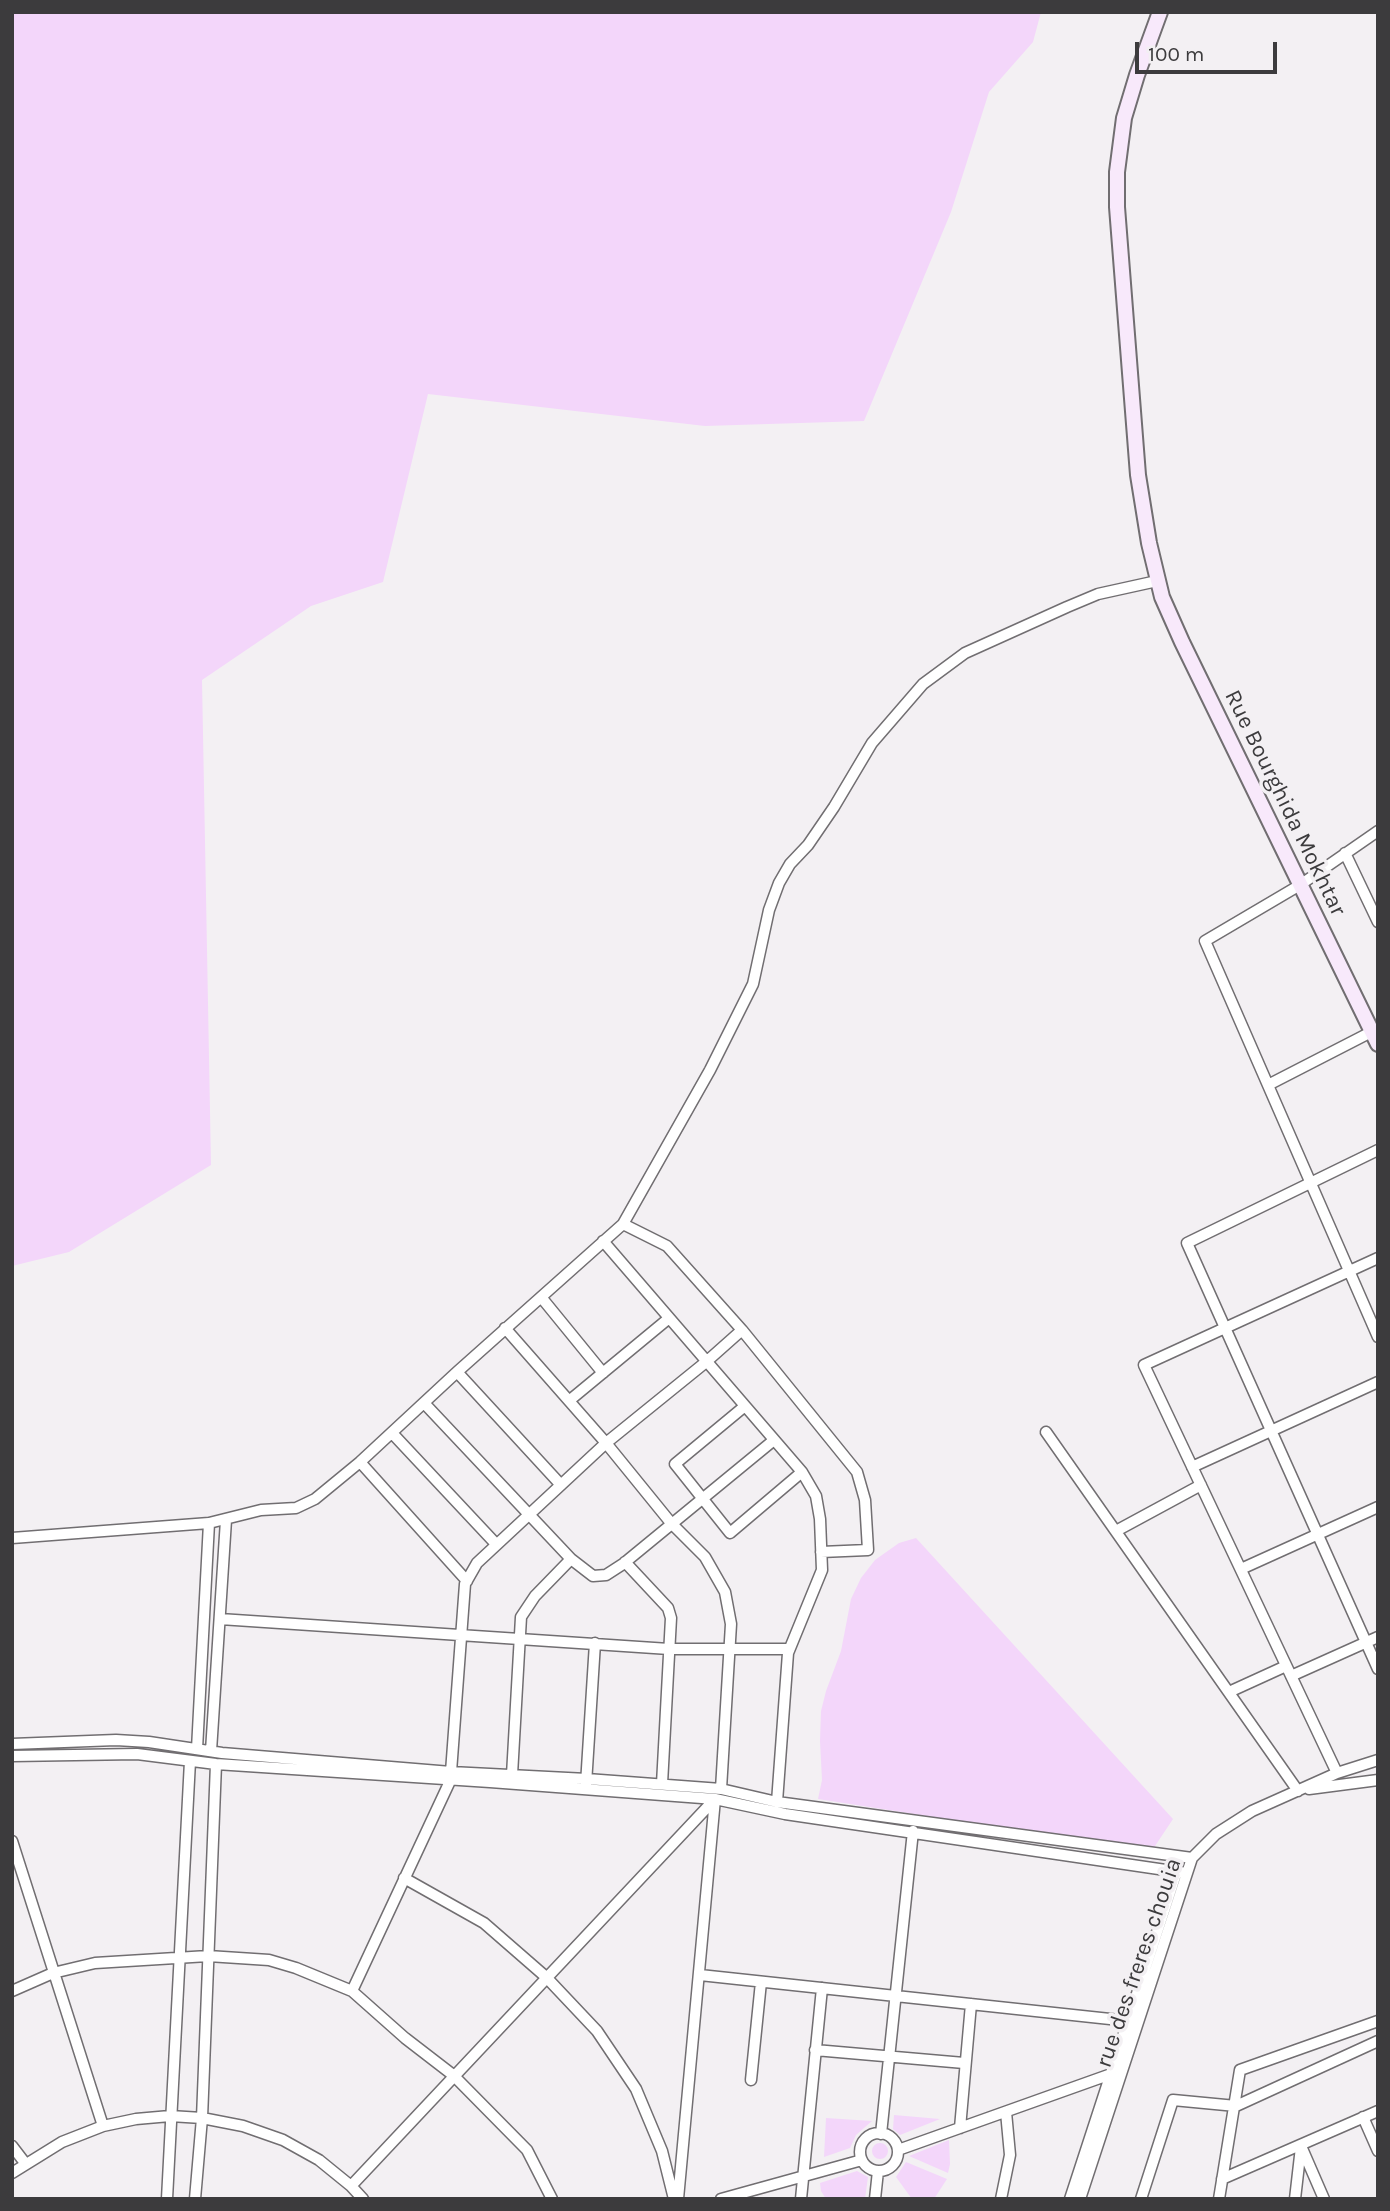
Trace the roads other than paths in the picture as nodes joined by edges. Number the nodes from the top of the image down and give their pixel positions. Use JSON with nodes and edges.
{"nodes":[{"id":1,"x":1160,"y":12,"type":"edge"},
{"id":2,"x":1157,"y":581,"type":"junction"},
{"id":3,"x":1378,"y":831,"type":"edge"},
{"id":4,"x":1345,"y":853,"type":"junction"},
{"id":5,"x":1300,"y":885,"type":"junction"},
{"id":6,"x":1375,"y":908,"type":"edge"},
{"id":7,"x":1378,"y":922,"type":"edge"},
{"id":8,"x":1376,"y":1035,"type":"edge"},
{"id":9,"x":1268,"y":1085,"type":"junction"},
{"id":10,"x":1378,"y":1150,"type":"edge"},
{"id":11,"x":1311,"y":1183,"type":"junction"},
{"id":12,"x":623,"y":1224,"type":"junction"},
{"id":13,"x":603,"y":1241,"type":"junction"},
{"id":14,"x":1378,"y":1258,"type":"edge"},
{"id":15,"x":1349,"y":1272,"type":"junction"},
{"id":16,"x":541,"y":1297,"type":"junction"},
{"id":17,"x":668,"y":1319,"type":"junction"},
{"id":18,"x":505,"y":1328,"type":"junction"},
{"id":19,"x":1225,"y":1328,"type":"junction"},
{"id":20,"x":742,"y":1330,"type":"junction"},
{"id":21,"x":1378,"y":1337,"type":"edge"},
{"id":22,"x":706,"y":1362,"type":"junction"},
{"id":23,"x":457,"y":1372,"type":"junction"},
{"id":24,"x":603,"y":1373,"type":"junction"},
{"id":25,"x":1378,"y":1382,"type":"edge"},
{"id":26,"x":569,"y":1400,"type":"junction"},
{"id":27,"x":424,"y":1403,"type":"junction"},
{"id":28,"x":745,"y":1406,"type":"junction"},
{"id":29,"x":1271,"y":1431,"type":"junction"},
{"id":30,"x":1046,"y":1432,"type":"dead end"},
{"id":31,"x":392,"y":1433,"type":"junction"},
{"id":32,"x":774,"y":1440,"type":"junction"},
{"id":33,"x":606,"y":1443,"type":"junction"},
{"id":34,"x":360,"y":1462,"type":"junction"},
{"id":35,"x":1192,"y":1467,"type":"junction"},
{"id":36,"x":802,"y":1472,"type":"junction"},
{"id":37,"x":561,"y":1485,"type":"junction"},
{"id":38,"x":1201,"y":1485,"type":"junction"},
{"id":39,"x":702,"y":1498,"type":"junction"},
{"id":40,"x":1378,"y":1507,"type":"edge"},
{"id":41,"x":529,"y":1514,"type":"junction"},
{"id":42,"x":226,"y":1520,"type":"junction"},
{"id":43,"x":209,"y":1523,"type":"junction"},
{"id":44,"x":671,"y":1523,"type":"junction"},
{"id":45,"x":1116,"y":1531,"type":"junction"},
{"id":46,"x":1317,"y":1534,"type":"junction"},
{"id":47,"x":12,"y":1538,"type":"edge"},
{"id":48,"x":496,"y":1544,"type":"junction"},
{"id":49,"x":821,"y":1552,"type":"junction"},
{"id":50,"x":571,"y":1559,"type":"junction"},
{"id":51,"x":625,"y":1562,"type":"junction"},
{"id":52,"x":1241,"y":1569,"type":"junction"},
{"id":53,"x":467,"y":1581,"type":"junction"},
{"id":54,"x":220,"y":1619,"type":"junction"},
{"id":55,"x":462,"y":1636,"type":"junction"},
{"id":56,"x":1378,"y":1637,"type":"edge"},
{"id":57,"x":520,"y":1638,"type":"junction"},
{"id":58,"x":594,"y":1643,"type":"junction"},
{"id":59,"x":1366,"y":1643,"type":"junction"},
{"id":60,"x":669,"y":1649,"type":"junction"},
{"id":61,"x":730,"y":1649,"type":"junction"},
{"id":62,"x":789,"y":1649,"type":"junction"},
{"id":63,"x":1286,"y":1666,"type":"junction"},
{"id":64,"x":1378,"y":1669,"type":"edge"},
{"id":65,"x":1292,"y":1676,"type":"junction"},
{"id":66,"x":1229,"y":1692,"type":"junction"},
{"id":67,"x":12,"y":1744,"type":"edge"},
{"id":68,"x":197,"y":1749,"type":"junction"},
{"id":69,"x":211,"y":1752,"type":"junction"},
{"id":70,"x":12,"y":1756,"type":"edge"},
{"id":71,"x":1378,"y":1760,"type":"edge"},
{"id":72,"x":190,"y":1761,"type":"junction"},
{"id":73,"x":216,"y":1764,"type":"junction"},
{"id":74,"x":1337,"y":1773,"type":"junction"},
{"id":75,"x":451,"y":1775,"type":"junction"},
{"id":76,"x":512,"y":1775,"type":"junction"},
{"id":77,"x":1378,"y":1780,"type":"edge"},
{"id":78,"x":586,"y":1784,"type":"junction"},
{"id":79,"x":662,"y":1784,"type":"junction"},
{"id":80,"x":722,"y":1789,"type":"junction"},
{"id":81,"x":1298,"y":1791,"type":"junction"},
{"id":82,"x":715,"y":1799,"type":"junction"},
{"id":83,"x":777,"y":1802,"type":"junction"},
{"id":84,"x":913,"y":1831,"type":"junction"},
{"id":85,"x":12,"y":1842,"type":"edge"},
{"id":86,"x":14,"y":1854,"type":"edge"},
{"id":87,"x":1192,"y":1858,"type":"junction"},
{"id":88,"x":1182,"y":1872,"type":"junction"},
{"id":89,"x":404,"y":1878,"type":"junction"},
{"id":90,"x":208,"y":1956,"type":"junction"},
{"id":91,"x":180,"y":1959,"type":"junction"},
{"id":92,"x":53,"y":1973,"type":"junction"},
{"id":93,"x":700,"y":1975,"type":"junction"},
{"id":94,"x":546,"y":1977,"type":"junction"},
{"id":95,"x":761,"y":1982,"type":"junction"},
{"id":96,"x":822,"y":1988,"type":"junction"},
{"id":97,"x":12,"y":1991,"type":"edge"},
{"id":98,"x":352,"y":1991,"type":"junction"},
{"id":99,"x":895,"y":1996,"type":"junction"},
{"id":100,"x":971,"y":2004,"type":"junction"},
{"id":101,"x":1133,"y":2021,"type":"junction"},
{"id":102,"x":1378,"y":2021,"type":"edge"},
{"id":103,"x":1378,"y":2041,"type":"edge"},
{"id":104,"x":815,"y":2050,"type":"junction"},
{"id":105,"x":888,"y":2056,"type":"junction"},
{"id":106,"x":964,"y":2063,"type":"junction"},
{"id":107,"x":1116,"y":2073,"type":"junction"},
{"id":108,"x":453,"y":2075,"type":"junction"},
{"id":109,"x":751,"y":2080,"type":"dead end"},
{"id":110,"x":1236,"y":2106,"type":"junction"},
{"id":111,"x":1378,"y":2111,"type":"edge"},
{"id":112,"x":1006,"y":2112,"type":"junction"},
{"id":113,"x":170,"y":2116,"type":"junction"},
{"id":114,"x":1363,"y":2117,"type":"junction"},
{"id":115,"x":201,"y":2118,"type":"junction"},
{"id":116,"x":103,"y":2126,"type":"junction"},
{"id":117,"x":960,"y":2128,"type":"junction"},
{"id":118,"x":881,"y":2134,"type":"junction"},
{"id":119,"x":12,"y":2146,"type":"edge"},
{"id":120,"x":1301,"y":2146,"type":"junction"},
{"id":121,"x":898,"y":2150,"type":"junction"},
{"id":122,"x":1378,"y":2151,"type":"edge"},
{"id":123,"x":862,"y":2160,"type":"junction"},
{"id":124,"x":24,"y":2163,"type":"junction"},
{"id":125,"x":878,"y":2171,"type":"junction"},
{"id":126,"x":12,"y":2173,"type":"edge"},
{"id":127,"x":803,"y":2176,"type":"junction"},
{"id":128,"x":1222,"y":2179,"type":"junction"},
{"id":129,"x":351,"y":2186,"type":"junction"},
{"id":130,"x":167,"y":2199,"type":"edge"},
{"id":131,"x":195,"y":2199,"type":"edge"},
{"id":132,"x":363,"y":2199,"type":"edge"},
{"id":133,"x":552,"y":2199,"type":"edge"},
{"id":134,"x":676,"y":2199,"type":"edge"},
{"id":135,"x":722,"y":2199,"type":"edge"},
{"id":136,"x":801,"y":2199,"type":"edge"},
{"id":137,"x":875,"y":2199,"type":"edge"},
{"id":138,"x":1000,"y":2199,"type":"edge"},
{"id":139,"x":1069,"y":2199,"type":"edge"},
{"id":140,"x":1080,"y":2199,"type":"edge"},
{"id":141,"x":1141,"y":2199,"type":"edge"},
{"id":142,"x":1219,"y":2199,"type":"edge"},
{"id":143,"x":1295,"y":2199,"type":"edge"},
{"id":144,"x":1324,"y":2199,"type":"edge"}],
"edges":[{"from":1,"to":2,"type":"main road","name":"Rue Bourghida Mokhtar"},
{"from":2,"to":5,"type":"main road","name":"Rue Bourghida Mokhtar"},
{"from":2,"to":12,"type":"street"},
{"from":3,"to":4,"type":"street"},
{"from":4,"to":5,"type":"street"},
{"from":4,"to":6,"type":"street"},
{"from":5,"to":8,"type":"main road","name":"Rue Bourghida Mokhtar"},
{"from":5,"to":9,"type":"street"},
{"from":6,"to":7,"type":"street"},
{"from":8,"to":9,"type":"street"},
{"from":9,"to":11,"type":"street"},
{"from":10,"to":11,"type":"street"},
{"from":11,"to":15,"type":"street"},
{"from":11,"to":19,"type":"street"},
{"from":12,"to":13,"type":"street"},
{"from":12,"to":20,"type":"street"},
{"from":13,"to":16,"type":"street"},
{"from":13,"to":17,"type":"street"},
{"from":14,"to":15,"type":"street"},
{"from":15,"to":19,"type":"street"},
{"from":15,"to":21,"type":"street"},
{"from":16,"to":18,"type":"street"},
{"from":16,"to":24,"type":"street"},
{"from":17,"to":22,"type":"street"},
{"from":17,"to":24,"type":"street"},
{"from":18,"to":23,"type":"street"},
{"from":18,"to":26,"type":"street"},
{"from":19,"to":29,"type":"street"},
{"from":19,"to":35,"type":"street"},
{"from":20,"to":22,"type":"street"},
{"from":20,"to":49,"type":"street"},
{"from":22,"to":28,"type":"street"},
{"from":22,"to":33,"type":"street"},
{"from":23,"to":27,"type":"street"},
{"from":23,"to":37,"type":"street"},
{"from":24,"to":26,"type":"street"},
{"from":25,"to":29,"type":"street"},
{"from":26,"to":33,"type":"street"},
{"from":27,"to":31,"type":"street"},
{"from":27,"to":41,"type":"street"},
{"from":28,"to":32,"type":"street"},
{"from":28,"to":39,"type":"street"},
{"from":29,"to":35,"type":"street"},
{"from":29,"to":46,"type":"street"},
{"from":30,"to":45,"type":"street"},
{"from":31,"to":34,"type":"street"},
{"from":31,"to":48,"type":"street"},
{"from":32,"to":36,"type":"street"},
{"from":32,"to":39,"type":"street"},
{"from":33,"to":37,"type":"street"},
{"from":33,"to":44,"type":"street"},
{"from":34,"to":42,"type":"street"},
{"from":34,"to":53,"type":"street"},
{"from":35,"to":38,"type":"street"},
{"from":36,"to":39,"type":"street"},
{"from":36,"to":49,"type":"street"},
{"from":37,"to":41,"type":"street"},
{"from":38,"to":45,"type":"street"},
{"from":38,"to":52,"type":"street"},
{"from":39,"to":44,"type":"street"},
{"from":40,"to":46,"type":"street"},
{"from":41,"to":48,"type":"street"},
{"from":41,"to":50,"type":"street"},
{"from":42,"to":43,"type":"street"},
{"from":42,"to":54,"type":"street"},
{"from":43,"to":47,"type":"street"},
{"from":43,"to":68,"type":"street"},
{"from":44,"to":51,"type":"street"},
{"from":44,"to":61,"type":"street"},
{"from":45,"to":66,"type":"street"},
{"from":46,"to":52,"type":"street"},
{"from":46,"to":59,"type":"street"},
{"from":48,"to":53,"type":"street"},
{"from":49,"to":62,"type":"street"},
{"from":50,"to":51,"type":"street"},
{"from":50,"to":57,"type":"street"},
{"from":51,"to":60,"type":"street"},
{"from":52,"to":63,"type":"street"},
{"from":53,"to":55,"type":"street"},
{"from":54,"to":55,"type":"street"},
{"from":54,"to":69,"type":"street"},
{"from":55,"to":57,"type":"street"},
{"from":55,"to":75,"type":"street"},
{"from":56,"to":59,"type":"street"},
{"from":57,"to":58,"type":"street"},
{"from":57,"to":76,"type":"street"},
{"from":58,"to":60,"type":"street"},
{"from":58,"to":78,"type":"street"},
{"from":59,"to":64,"type":"street"},
{"from":59,"to":65,"type":"street"},
{"from":60,"to":61,"type":"street"},
{"from":60,"to":79,"type":"street"},
{"from":61,"to":62,"type":"street"},
{"from":61,"to":80,"type":"street"},
{"from":62,"to":83,"type":"street"},
{"from":63,"to":65,"type":"street"},
{"from":63,"to":66,"type":"street"},
{"from":65,"to":74,"type":"street"},
{"from":66,"to":81,"type":"street"},
{"from":67,"to":68,"type":"street"},
{"from":68,"to":69,"type":"street"},
{"from":69,"to":75,"type":"street"},
{"from":70,"to":72,"type":"street"},
{"from":71,"to":74,"type":"street"},
{"from":72,"to":73,"type":"street"},
{"from":72,"to":91,"type":"street"},
{"from":73,"to":75,"type":"street"},
{"from":73,"to":90,"type":"street"},
{"from":74,"to":81,"type":"street"},
{"from":75,"to":76,"type":"street"},
{"from":75,"to":78,"type":"street"},
{"from":75,"to":89,"type":"street"},
{"from":76,"to":78,"type":"street"},
{"from":77,"to":81,"type":"street"},
{"from":78,"to":79,"type":"street"},
{"from":78,"to":82,"type":"street"},
{"from":79,"to":80,"type":"street"},
{"from":80,"to":83,"type":"street"},
{"from":81,"to":87,"type":"street","name":"rue des freres chouia"},
{"from":82,"to":84,"type":"street"},
{"from":82,"to":93,"type":"street"},
{"from":82,"to":94,"type":"street"},
{"from":83,"to":87,"type":"street"},
{"from":84,"to":88,"type":"street"},
{"from":84,"to":99,"type":"street"},
{"from":85,"to":86,"type":"street"},
{"from":86,"to":92,"type":"street"},
{"from":87,"to":88,"type":"street","name":"rue des freres chouia"},
{"from":88,"to":101,"type":"street","name":"rue des freres chouia"},
{"from":89,"to":94,"type":"street"},
{"from":89,"to":98,"type":"street"},
{"from":90,"to":91,"type":"street"},
{"from":90,"to":98,"type":"street"},
{"from":90,"to":115,"type":"street"},
{"from":91,"to":92,"type":"street"},
{"from":91,"to":113,"type":"street"},
{"from":92,"to":97,"type":"street"},
{"from":92,"to":116,"type":"street"},
{"from":93,"to":95,"type":"street"},
{"from":93,"to":134,"type":"street"},
{"from":94,"to":108,"type":"street"},
{"from":94,"to":134,"type":"street"},
{"from":95,"to":96,"type":"street"},
{"from":95,"to":109,"type":"street"},
{"from":96,"to":99,"type":"street"},
{"from":96,"to":104,"type":"street"},
{"from":98,"to":108,"type":"street"},
{"from":99,"to":100,"type":"street"},
{"from":99,"to":105,"type":"street"},
{"from":100,"to":101,"type":"street"},
{"from":100,"to":106,"type":"street"},
{"from":101,"to":107,"type":"street","name":"rue des freres chouia"},
{"from":102,"to":110,"type":"street"},
{"from":103,"to":110,"type":"street"},
{"from":104,"to":105,"type":"street"},
{"from":104,"to":127,"type":"street"},
{"from":105,"to":106,"type":"street"},
{"from":105,"to":118,"type":"street"},
{"from":106,"to":117,"type":"street"},
{"from":107,"to":112,"type":"street"},
{"from":107,"to":139,"type":"street"},
{"from":107,"to":140,"type":"street","name":"rue des freres chouia"},
{"from":108,"to":129,"type":"street"},
{"from":108,"to":133,"type":"street"},
{"from":110,"to":128,"type":"street"},
{"from":110,"to":141,"type":"street"},
{"from":111,"to":114,"type":"street"},
{"from":112,"to":117,"type":"street"},
{"from":112,"to":138,"type":"street"},
{"from":113,"to":115,"type":"street"},
{"from":113,"to":116,"type":"street"},
{"from":113,"to":130,"type":"street"},
{"from":114,"to":120,"type":"street"},
{"from":114,"to":122,"type":"street"},
{"from":115,"to":129,"type":"street"},
{"from":115,"to":131,"type":"street"},
{"from":116,"to":124,"type":"street"},
{"from":117,"to":121,"type":"street"},
{"from":118,"to":121,"type":"street"},
{"from":118,"to":123,"type":"street"},
{"from":119,"to":124,"type":"street"},
{"from":120,"to":128,"type":"street"},
{"from":120,"to":143,"type":"street"},
{"from":120,"to":144,"type":"street"},
{"from":121,"to":125,"type":"street"},
{"from":123,"to":125,"type":"street"},
{"from":123,"to":127,"type":"street"},
{"from":124,"to":126,"type":"street"},
{"from":125,"to":137,"type":"street"},
{"from":127,"to":135,"type":"street"},
{"from":127,"to":136,"type":"street"},
{"from":128,"to":142,"type":"street"},
{"from":129,"to":132,"type":"street"}]}
